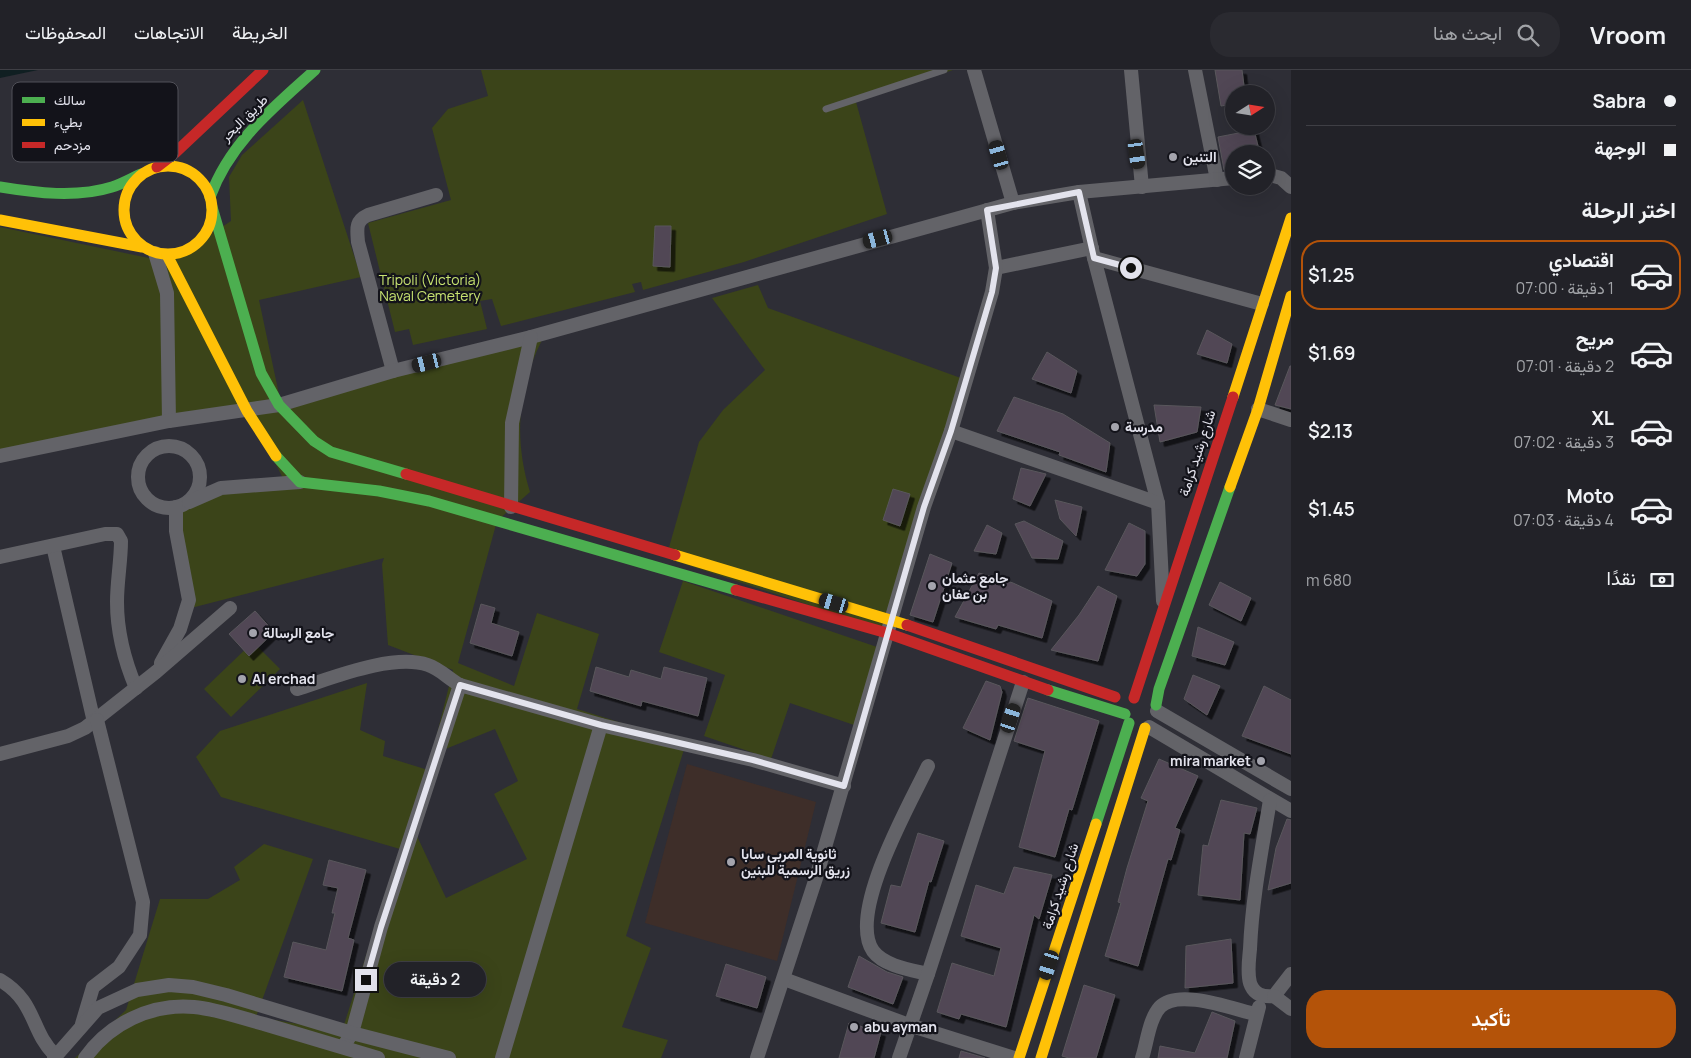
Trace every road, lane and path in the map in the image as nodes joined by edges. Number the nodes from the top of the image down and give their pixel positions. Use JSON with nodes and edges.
{"nodes":[{"id":1,"x":263,"y":70,"type":"edge"},
{"id":2,"x":315,"y":70,"type":"edge"},
{"id":3,"x":944,"y":70,"type":"edge"},
{"id":4,"x":974,"y":70,"type":"edge"},
{"id":5,"x":1131,"y":70,"type":"edge"},
{"id":6,"x":1195,"y":70,"type":"edge"},
{"id":7,"x":826,"y":109,"type":"dead end"},
{"id":8,"x":178,"y":150,"type":"edge"},
{"id":9,"x":163,"y":162,"type":"edge"},
{"id":10,"x":156,"y":167,"type":"junction"},
{"id":11,"x":143,"y":173,"type":"junction"},
{"id":12,"x":1275,"y":176,"type":"edge"},
{"id":13,"x":1225,"y":179,"type":"edge"},
{"id":14,"x":1217,"y":180,"type":"junction"},
{"id":15,"x":1142,"y":186,"type":"junction"},
{"id":16,"x":0,"y":187,"type":"edge"},
{"id":17,"x":1291,"y":187,"type":"edge"},
{"id":18,"x":1079,"y":192,"type":"junction"},
{"id":19,"x":436,"y":195,"type":"dead end"},
{"id":20,"x":211,"y":202,"type":"junction"},
{"id":21,"x":1012,"y":203,"type":"junction"},
{"id":22,"x":987,"y":210,"type":"junction"},
{"id":23,"x":1291,"y":218,"type":"edge"},
{"id":24,"x":0,"y":220,"type":"edge"},
{"id":25,"x":142,"y":247,"type":"junction"},
{"id":26,"x":1093,"y":253,"type":"junction"},
{"id":27,"x":161,"y":254,"type":"junction"},
{"id":28,"x":996,"y":268,"type":"junction"},
{"id":29,"x":1262,"y":304,"type":"junction"},
{"id":30,"x":1290,"y":305,"type":"edge"},
{"id":31,"x":531,"y":337,"type":"junction"},
{"id":32,"x":393,"y":371,"type":"junction"},
{"id":33,"x":279,"y":405,"type":"junction"},
{"id":34,"x":1258,"y":409,"type":"junction"},
{"id":35,"x":247,"y":411,"type":"junction"},
{"id":36,"x":1291,"y":420,"type":"edge"},
{"id":37,"x":169,"y":421,"type":"junction"},
{"id":38,"x":951,"y":431,"type":"junction"},
{"id":39,"x":3,"y":452,"type":"edge"},
{"id":40,"x":281,"y":464,"type":"junction"},
{"id":41,"x":199,"y":468,"type":"junction"},
{"id":42,"x":300,"y":482,"type":"junction"},
{"id":43,"x":264,"y":483,"type":"junction"},
{"id":44,"x":221,"y":488,"type":"junction"},
{"id":45,"x":1158,"y":503,"type":"junction"},
{"id":46,"x":182,"y":505,"type":"junction"},
{"id":47,"x":511,"y":507,"type":"junction"},
{"id":48,"x":53,"y":546,"type":"junction"},
{"id":49,"x":0,"y":557,"type":"edge"},
{"id":50,"x":1163,"y":603,"type":"junction"},
{"id":51,"x":230,"y":608,"type":"dead end"},
{"id":52,"x":889,"y":627,"type":"junction"},
{"id":53,"x":156,"y":672,"type":"junction"},
{"id":54,"x":1023,"y":682,"type":"junction"},
{"id":55,"x":460,"y":685,"type":"junction"},
{"id":56,"x":136,"y":688,"type":"junction"},
{"id":57,"x":297,"y":689,"type":"dead end"},
{"id":58,"x":1131,"y":700,"type":"junction"},
{"id":59,"x":1156,"y":708,"type":"junction"},
{"id":60,"x":1127,"y":718,"type":"junction"},
{"id":61,"x":96,"y":721,"type":"junction"},
{"id":62,"x":601,"y":725,"type":"junction"},
{"id":63,"x":1147,"y":727,"type":"junction"},
{"id":64,"x":0,"y":754,"type":"edge"},
{"id":65,"x":928,"y":766,"type":"dead end"},
{"id":66,"x":844,"y":786,"type":"junction"},
{"id":67,"x":1291,"y":789,"type":"edge"},
{"id":68,"x":1270,"y":800,"type":"junction"},
{"id":69,"x":1291,"y":811,"type":"edge"},
{"id":70,"x":928,"y":974,"type":"junction"},
{"id":71,"x":1291,"y":974,"type":"edge"},
{"id":72,"x":784,"y":978,"type":"junction"},
{"id":73,"x":0,"y":980,"type":"edge"},
{"id":74,"x":1268,"y":997,"type":"junction"},
{"id":75,"x":1291,"y":1009,"type":"edge"},
{"id":76,"x":1256,"y":1014,"type":"junction"},
{"id":77,"x":82,"y":1024,"type":"junction"},
{"id":78,"x":909,"y":1025,"type":"junction"},
{"id":79,"x":352,"y":1033,"type":"junction"},
{"id":80,"x":343,"y":1047,"type":"junction"},
{"id":81,"x":54,"y":1056,"type":"edge"},
{"id":82,"x":85,"y":1058,"type":"edge"},
{"id":83,"x":378,"y":1058,"type":"edge"},
{"id":84,"x":449,"y":1058,"type":"edge"},
{"id":85,"x":502,"y":1058,"type":"edge"},
{"id":86,"x":757,"y":1058,"type":"edge"},
{"id":87,"x":899,"y":1058,"type":"edge"},
{"id":88,"x":1014,"y":1058,"type":"edge"},
{"id":89,"x":1019,"y":1058,"type":"edge"},
{"id":90,"x":1042,"y":1058,"type":"edge"},
{"id":91,"x":1142,"y":1058,"type":"edge"},
{"id":92,"x":1246,"y":1058,"type":"edge"}],
"edges":[{"from":1,"to":8,"type":"main road","name":"طريق البحر"},
{"from":2,"to":20,"type":"main road","name":"طريق البحر"},
{"from":3,"to":7,"type":"lane"},
{"from":4,"to":21,"type":"street"},
{"from":5,"to":15,"type":"street"},
{"from":6,"to":14,"type":"street"},
{"from":9,"to":10,"type":"main road","name":"طريق البحر"},
{"from":10,"to":11,"type":"main road"},
{"from":10,"to":20,"type":"main road"},
{"from":11,"to":16,"type":"main road"},
{"from":11,"to":25,"type":"main road"},
{"from":12,"to":17,"type":"street"},
{"from":13,"to":14,"type":"street"},
{"from":14,"to":15,"type":"street"},
{"from":15,"to":18,"type":"street"},
{"from":18,"to":21,"type":"street"},
{"from":18,"to":26,"type":"street"},
{"from":19,"to":32,"type":"street"},
{"from":20,"to":27,"type":"main road"},
{"from":20,"to":33,"type":"main road"},
{"from":21,"to":22,"type":"street"},
{"from":22,"to":28,"type":"street"},
{"from":22,"to":31,"type":"street"},
{"from":23,"to":29,"type":"main road","name":"شارع رشيد كرامة"},
{"from":24,"to":25,"type":"main road"},
{"from":25,"to":27,"type":"main road"},
{"from":26,"to":28,"type":"street"},
{"from":26,"to":29,"type":"street"},
{"from":26,"to":45,"type":"street"},
{"from":27,"to":35,"type":"main road"},
{"from":27,"to":37,"type":"street"},
{"from":28,"to":38,"type":"street"},
{"from":29,"to":50,"type":"main road","name":"شارع رشيد كرامة"},
{"from":30,"to":34,"type":"main road"},
{"from":31,"to":32,"type":"street"},
{"from":31,"to":47,"type":"street"},
{"from":32,"to":33,"type":"street"},
{"from":33,"to":35,"type":"street"},
{"from":33,"to":47,"type":"main road"},
{"from":34,"to":36,"type":"street"},
{"from":34,"to":59,"type":"main road"},
{"from":35,"to":37,"type":"street"},
{"from":35,"to":40,"type":"main road"},
{"from":37,"to":39,"type":"street"},
{"from":38,"to":45,"type":"street"},
{"from":38,"to":52,"type":"street"},
{"from":40,"to":42,"type":"main road"},
{"from":40,"to":43,"type":"street"},
{"from":41,"to":44,"type":"street"},
{"from":41,"to":46,"type":"street"},
{"from":41,"to":46,"type":"street"},
{"from":42,"to":43,"type":"street"},
{"from":42,"to":52,"type":"main road"},
{"from":43,"to":44,"type":"street"},
{"from":44,"to":46,"type":"street"},
{"from":45,"to":50,"type":"street"},
{"from":46,"to":53,"type":"street"},
{"from":47,"to":52,"type":"main road"},
{"from":48,"to":49,"type":"street"},
{"from":48,"to":56,"type":"street"},
{"from":48,"to":61,"type":"street"},
{"from":50,"to":58,"type":"main road","name":"شارع رشيد كرامة"},
{"from":51,"to":53,"type":"street"},
{"from":52,"to":54,"type":"main road"},
{"from":52,"to":58,"type":"main road"},
{"from":52,"to":66,"type":"street"},
{"from":53,"to":56,"type":"street"},
{"from":54,"to":60,"type":"main road"},
{"from":54,"to":70,"type":"street"},
{"from":55,"to":57,"type":"street"},
{"from":55,"to":62,"type":"street"},
{"from":55,"to":79,"type":"street"},
{"from":56,"to":61,"type":"street"},
{"from":58,"to":59,"type":"main road"},
{"from":58,"to":60,"type":"main road"},
{"from":59,"to":63,"type":"main road"},
{"from":59,"to":67,"type":"street"},
{"from":60,"to":63,"type":"main road"},
{"from":60,"to":89,"type":"main road","name":"شارع رشيد كرامة"},
{"from":61,"to":64,"type":"street"},
{"from":61,"to":77,"type":"street"},
{"from":62,"to":66,"type":"street"},
{"from":62,"to":85,"type":"street"},
{"from":63,"to":68,"type":"street"},
{"from":63,"to":90,"type":"main road"},
{"from":65,"to":70,"type":"street"},
{"from":66,"to":72,"type":"street"},
{"from":68,"to":69,"type":"street"},
{"from":68,"to":74,"type":"street"},
{"from":70,"to":78,"type":"street"},
{"from":71,"to":74,"type":"street"},
{"from":72,"to":78,"type":"street"},
{"from":72,"to":86,"type":"street"},
{"from":73,"to":81,"type":"street"},
{"from":74,"to":75,"type":"street"},
{"from":74,"to":76,"type":"street"},
{"from":76,"to":91,"type":"street"},
{"from":76,"to":92,"type":"street"},
{"from":77,"to":79,"type":"street"},
{"from":77,"to":81,"type":"street"},
{"from":78,"to":87,"type":"street"},
{"from":78,"to":88,"type":"street"},
{"from":79,"to":80,"type":"street"},
{"from":79,"to":84,"type":"street"},
{"from":80,"to":82,"type":"street"},
{"from":80,"to":83,"type":"street"}]}
